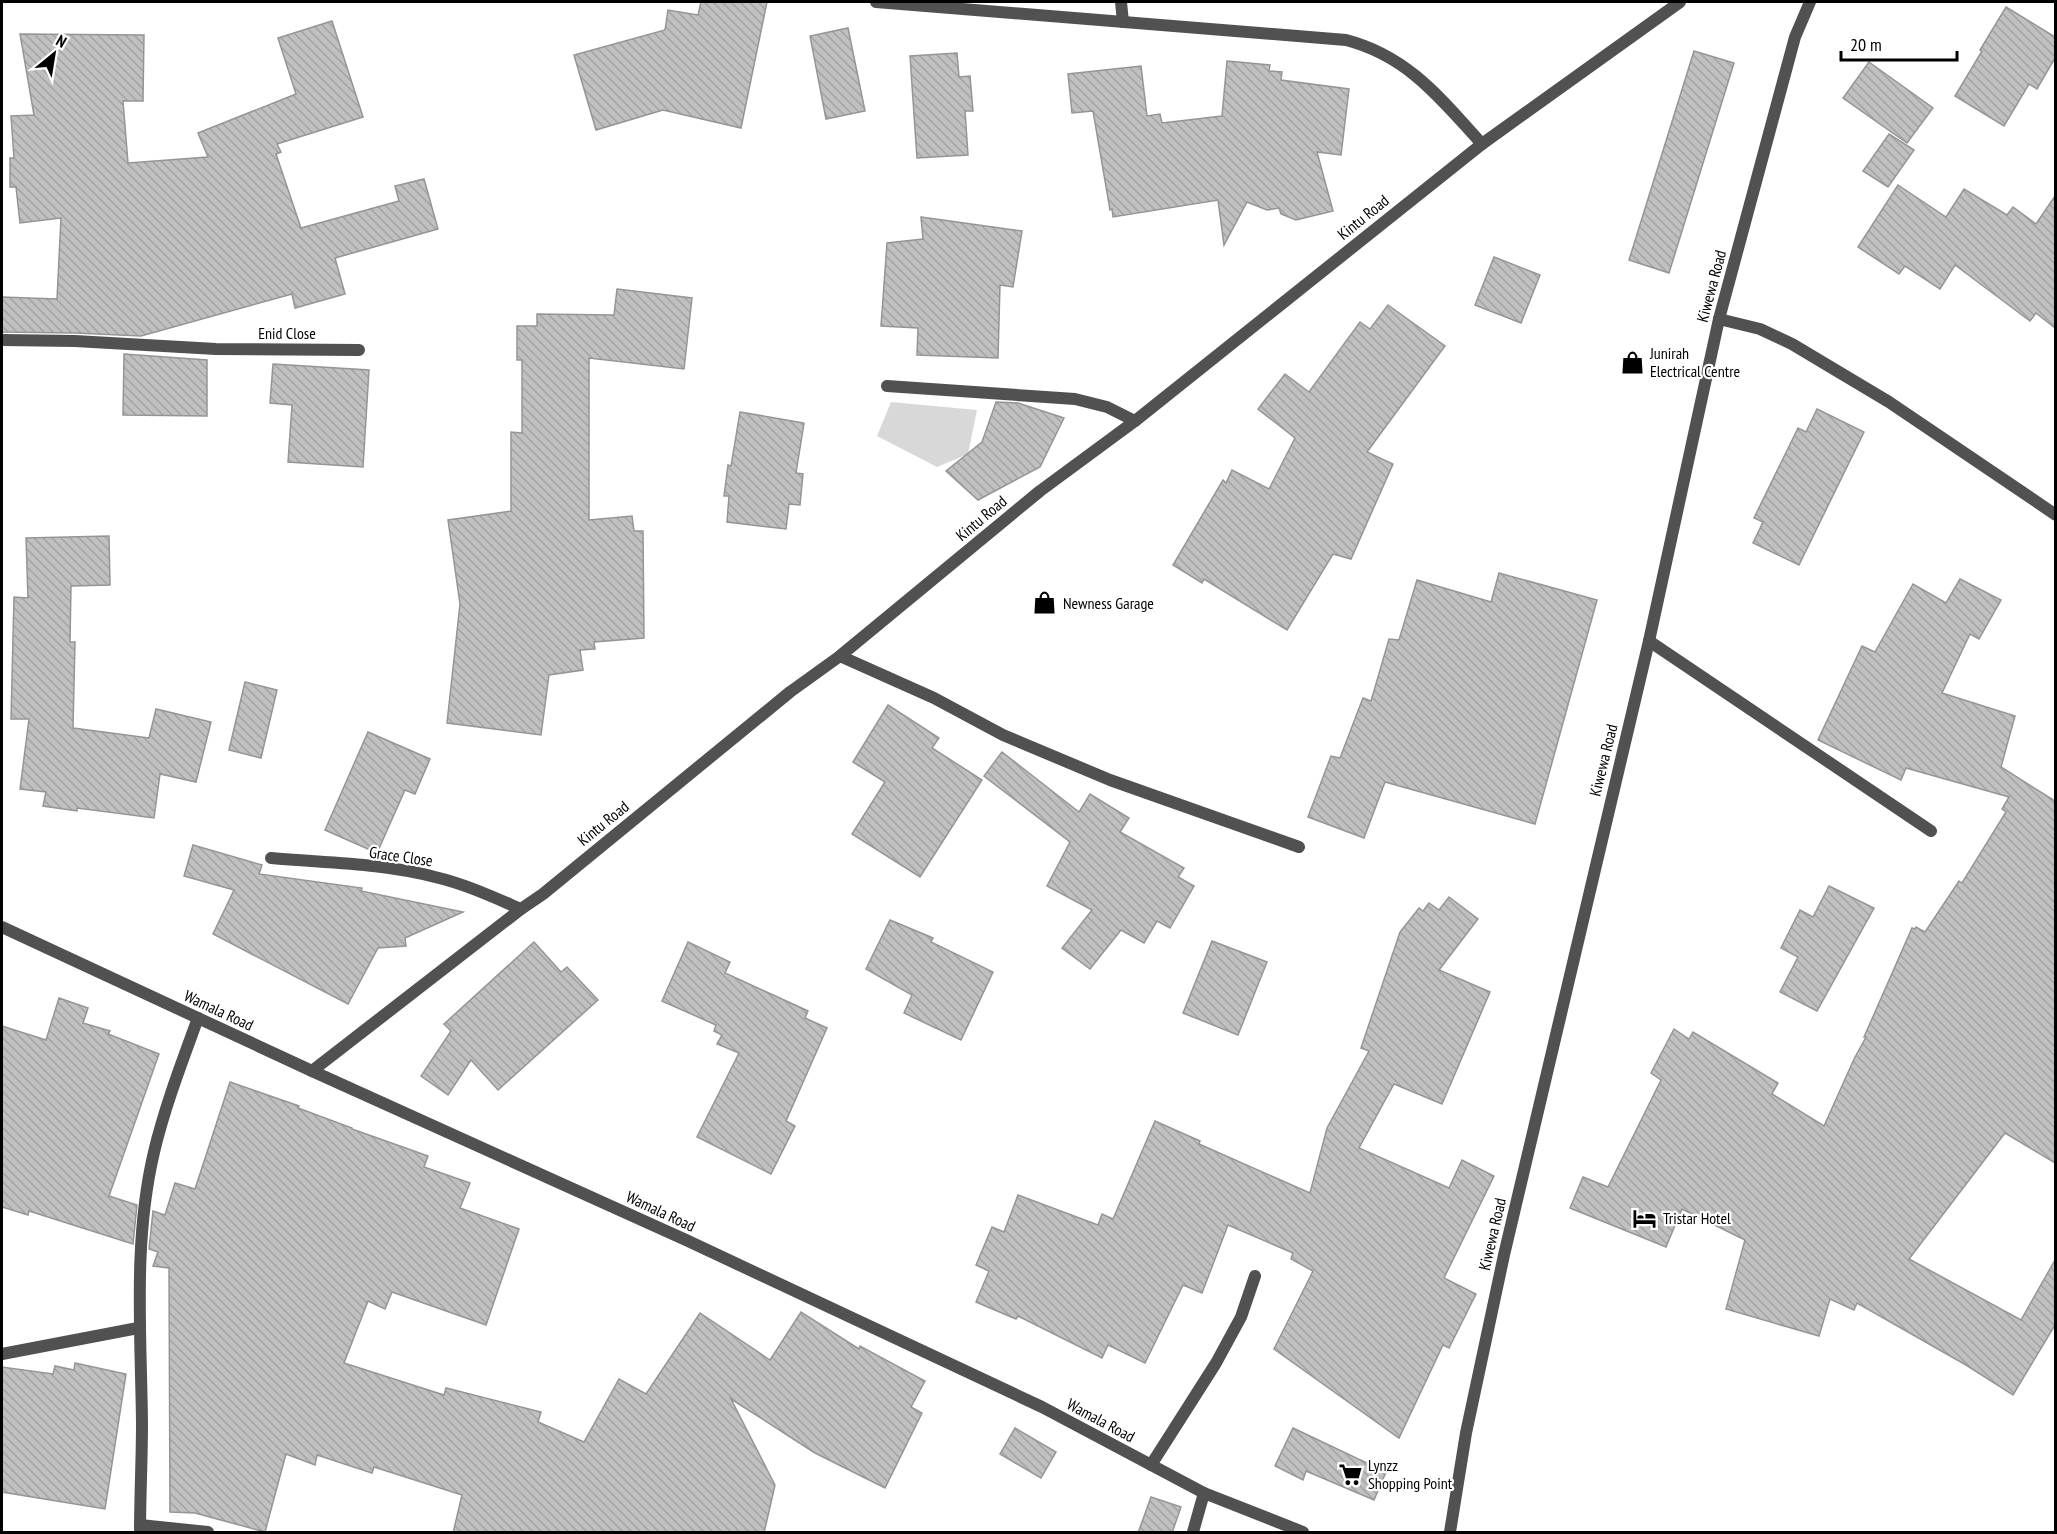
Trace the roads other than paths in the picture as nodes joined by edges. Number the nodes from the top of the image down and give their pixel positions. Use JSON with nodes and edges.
{"nodes":[{"id":1,"x":876,"y":2,"type":"edge"},
{"id":2,"x":1121,"y":2,"type":"edge"},
{"id":3,"x":1680,"y":2,"type":"edge"},
{"id":4,"x":1810,"y":2,"type":"edge"},
{"id":5,"x":1123,"y":22,"type":"junction"},
{"id":6,"x":1482,"y":144,"type":"junction"},
{"id":7,"x":1719,"y":319,"type":"junction"},
{"id":8,"x":2,"y":340,"type":"edge"},
{"id":9,"x":359,"y":350,"type":"dead end"},
{"id":10,"x":886,"y":386,"type":"dead end"},
{"id":11,"x":1135,"y":421,"type":"junction"},
{"id":12,"x":2055,"y":516,"type":"edge"},
{"id":13,"x":1649,"y":641,"type":"junction"},
{"id":14,"x":840,"y":656,"type":"junction"},
{"id":15,"x":1931,"y":831,"type":"dead end"},
{"id":16,"x":1299,"y":847,"type":"dead end"},
{"id":17,"x":271,"y":858,"type":"dead end"},
{"id":18,"x":521,"y":909,"type":"junction"},
{"id":19,"x":2,"y":927,"type":"edge"},
{"id":20,"x":198,"y":1018,"type":"junction"},
{"id":21,"x":312,"y":1071,"type":"junction"},
{"id":22,"x":1255,"y":1276,"type":"dead end"},
{"id":23,"x":138,"y":1328,"type":"junction"},
{"id":24,"x":2,"y":1354,"type":"edge"},
{"id":25,"x":1151,"y":1465,"type":"junction"},
{"id":26,"x":1204,"y":1493,"type":"junction"},
{"id":27,"x":140,"y":1529,"type":"edge"},
{"id":28,"x":208,"y":1533,"type":"edge"},
{"id":29,"x":1193,"y":1533,"type":"edge"},
{"id":30,"x":1303,"y":1533,"type":"edge"},
{"id":31,"x":1450,"y":1533,"type":"edge"}],
"edges":[{"from":1,"to":5,"type":"street"},
{"from":2,"to":5,"type":"street"},
{"from":3,"to":6,"type":"street","name":"Kintu Road"},
{"from":4,"to":7,"type":"street","name":"Kiwewa Road"},
{"from":5,"to":6,"type":"street"},
{"from":6,"to":11,"type":"street","name":"Kintu Road"},
{"from":7,"to":12,"type":"street"},
{"from":7,"to":13,"type":"street","name":"Kiwewa Road"},
{"from":8,"to":9,"type":"street","name":"Enid Close"},
{"from":10,"to":11,"type":"street"},
{"from":11,"to":14,"type":"street","name":"Kintu Road"},
{"from":13,"to":15,"type":"street"},
{"from":13,"to":31,"type":"street","name":"Kiwewa Road"},
{"from":14,"to":16,"type":"street"},
{"from":14,"to":18,"type":"street","name":"Kintu Road"},
{"from":17,"to":18,"type":"street","name":"Grace Close"},
{"from":18,"to":21,"type":"street","name":"Kintu Road"},
{"from":19,"to":20,"type":"street","name":"Wamala Road"},
{"from":20,"to":21,"type":"street","name":"Wamala Road"},
{"from":20,"to":23,"type":"street"},
{"from":21,"to":25,"type":"street","name":"Wamala Road"},
{"from":22,"to":25,"type":"street"},
{"from":23,"to":24,"type":"street"},
{"from":23,"to":27,"type":"street"},
{"from":25,"to":26,"type":"street","name":"Wamala Road"},
{"from":26,"to":29,"type":"street"},
{"from":26,"to":30,"type":"street","name":"Wamala Road"},
{"from":27,"to":28,"type":"street"}]}
